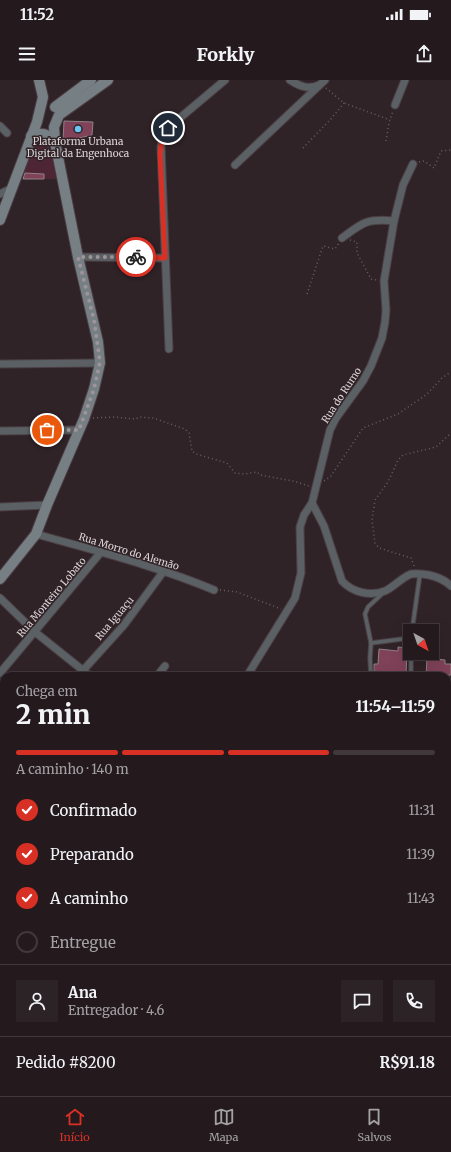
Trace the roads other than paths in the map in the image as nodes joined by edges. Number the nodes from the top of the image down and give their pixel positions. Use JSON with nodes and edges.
{"nodes":[{"id":1,"x":39,"y":80,"type":"edge"},
{"id":2,"x":91,"y":80,"type":"edge"},
{"id":3,"x":108,"y":80,"type":"edge"},
{"id":4,"x":225,"y":80,"type":"edge"},
{"id":5,"x":290,"y":80,"type":"edge"},
{"id":6,"x":405,"y":80,"type":"edge"},
{"id":7,"x":323,"y":82,"type":"edge"},
{"id":8,"x":299,"y":85,"type":"junction"},
{"id":9,"x":43,"y":97,"type":"junction"},
{"id":10,"x":301,"y":104,"type":"junction"},
{"id":11,"x":395,"y":105,"type":"road end"},
{"id":12,"x":57,"y":111,"type":"junction"},
{"id":13,"x":0,"y":126,"type":"edge"},
{"id":14,"x":7,"y":133,"type":"dead end"},
{"id":15,"x":32,"y":136,"type":"junction"},
{"id":16,"x":55,"y":142,"type":"junction"},
{"id":17,"x":413,"y":164,"type":"road end"},
{"id":18,"x":235,"y":165,"type":"dead end"},
{"id":19,"x":12,"y":188,"type":"junction"},
{"id":20,"x":0,"y":194,"type":"edge"},
{"id":21,"x":0,"y":220,"type":"edge"},
{"id":22,"x":394,"y":221,"type":"junction"},
{"id":23,"x":342,"y":238,"type":"road end"},
{"id":24,"x":78,"y":257,"type":"junction"},
{"id":25,"x":165,"y":258,"type":"junction"},
{"id":26,"x":169,"y":350,"type":"dead end"},
{"id":27,"x":100,"y":362,"type":"junction"},
{"id":28,"x":0,"y":364,"type":"edge"},
{"id":29,"x":79,"y":430,"type":"junction"},
{"id":30,"x":0,"y":431,"type":"edge"},
{"id":31,"x":312,"y":503,"type":"junction"},
{"id":32,"x":47,"y":505,"type":"junction"},
{"id":33,"x":0,"y":507,"type":"edge"},
{"id":34,"x":36,"y":534,"type":"junction"},
{"id":35,"x":101,"y":552,"type":"junction"},
{"id":36,"x":164,"y":572,"type":"junction"},
{"id":37,"x":418,"y":574,"type":"junction"},
{"id":38,"x":0,"y":578,"type":"edge"},
{"id":39,"x":451,"y":586,"type":"edge"},
{"id":40,"x":214,"y":590,"type":"road end"},
{"id":41,"x":385,"y":591,"type":"junction"},
{"id":42,"x":0,"y":598,"type":"edge"},
{"id":43,"x":413,"y":624,"type":"edge"},
{"id":44,"x":35,"y":632,"type":"junction"},
{"id":45,"x":403,"y":639,"type":"edge"},
{"id":46,"x":371,"y":643,"type":"junction"},
{"id":47,"x":411,"y":660,"type":"edge"},
{"id":48,"x":165,"y":666,"type":"dead end"},
{"id":49,"x":1,"y":672,"type":"edge"},
{"id":50,"x":79,"y":672,"type":"edge"},
{"id":51,"x":81,"y":672,"type":"edge"},
{"id":52,"x":160,"y":672,"type":"edge"},
{"id":53,"x":249,"y":672,"type":"edge"},
{"id":54,"x":371,"y":672,"type":"edge"},
{"id":55,"x":411,"y":672,"type":"edge"}],
"edges":[{"from":1,"to":9,"type":"main road"},
{"from":2,"to":12,"type":"main road"},
{"from":3,"to":12,"type":"main road"},
{"from":4,"to":25,"type":"street"},
{"from":5,"to":8,"type":"street"},
{"from":6,"to":11,"type":"street"},
{"from":7,"to":8,"type":"street"},
{"from":7,"to":10,"type":"street"},
{"from":8,"to":10,"type":"street"},
{"from":9,"to":12,"type":"main road"},
{"from":9,"to":15,"type":"main road"},
{"from":10,"to":18,"type":"street"},
{"from":12,"to":16,"type":"main road"},
{"from":13,"to":14,"type":"street"},
{"from":15,"to":16,"type":"main road"},
{"from":15,"to":19,"type":"main road"},
{"from":16,"to":24,"type":"main road"},
{"from":17,"to":22,"type":"street","name":"Rua do Rumo"},
{"from":19,"to":20,"type":"street"},
{"from":19,"to":21,"type":"main road"},
{"from":22,"to":23,"type":"street"},
{"from":22,"to":31,"type":"street","name":"Rua do Rumo"},
{"from":24,"to":25,"type":"street"},
{"from":24,"to":27,"type":"main road"},
{"from":25,"to":26,"type":"street"},
{"from":27,"to":28,"type":"street"},
{"from":27,"to":29,"type":"main road"},
{"from":29,"to":30,"type":"street"},
{"from":29,"to":32,"type":"main road"},
{"from":31,"to":41,"type":"street"},
{"from":31,"to":53,"type":"street","name":"Rua do Rumo"},
{"from":32,"to":33,"type":"street"},
{"from":32,"to":34,"type":"main road"},
{"from":34,"to":35,"type":"street","name":"Rua Morro do Alemão"},
{"from":34,"to":38,"type":"main road"},
{"from":35,"to":36,"type":"street","name":"Rua Morro do Alemão"},
{"from":35,"to":44,"type":"street","name":"Rua Monteiro Lobato"},
{"from":36,"to":40,"type":"street","name":"Rua Morro do Alemão"},
{"from":36,"to":51,"type":"street","name":"Rua Iguaçu"},
{"from":37,"to":39,"type":"street"},
{"from":37,"to":41,"type":"street"},
{"from":37,"to":43,"type":"lane"},
{"from":41,"to":46,"type":"lane"},
{"from":42,"to":44,"type":"street"},
{"from":44,"to":49,"type":"street","name":"Rua Monteiro Lobato"},
{"from":44,"to":50,"type":"street"},
{"from":45,"to":46,"type":"lane"},
{"from":46,"to":54,"type":"lane"},
{"from":47,"to":55,"type":"lane"},
{"from":48,"to":52,"type":"street"}]}
